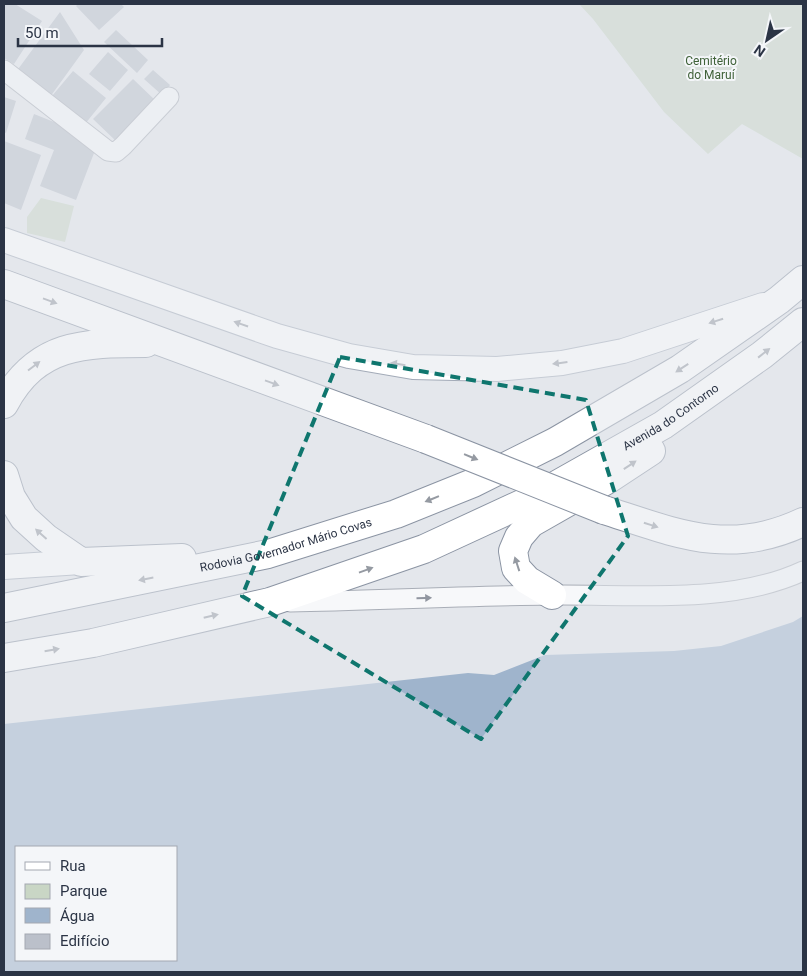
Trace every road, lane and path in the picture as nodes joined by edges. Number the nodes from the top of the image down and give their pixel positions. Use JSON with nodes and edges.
{"nodes":[{"id":1,"x":4,"y":70,"type":"edge"},
{"id":2,"x":169,"y":97,"type":"dead end"},
{"id":3,"x":4,"y":240,"type":"edge"},
{"id":4,"x":803,"y":280,"type":"edge"},
{"id":5,"x":4,"y":284,"type":"edge"},
{"id":6,"x":779,"y":300,"type":"junction"},
{"id":7,"x":803,"y":322,"type":"edge"},
{"id":8,"x":160,"y":343,"type":"junction"},
{"id":9,"x":718,"y":386,"type":"junction"},
{"id":10,"x":4,"y":404,"type":"edge"},
{"id":11,"x":4,"y":476,"type":"edge"},
{"id":12,"x":803,"y":522,"type":"edge"},
{"id":13,"x":268,"y":554,"type":"junction"},
{"id":14,"x":81,"y":562,"type":"junction"},
{"id":15,"x":4,"y":567,"type":"edge"},
{"id":16,"x":803,"y":571,"type":"edge"},
{"id":17,"x":552,"y":595,"type":"junction"},
{"id":18,"x":270,"y":602,"type":"junction"},
{"id":19,"x":4,"y":608,"type":"edge"},
{"id":20,"x":4,"y":658,"type":"edge"}],
"edges":[{"from":1,"to":2,"type":"street"},
{"from":6,"to":3,"type":"main road","one_way":true},
{"from":4,"to":6,"type":"highway"},
{"from":5,"to":8,"type":"highway","one_way":true},
{"from":6,"to":13,"type":"highway","name":"Rodovia Governador Mário Covas","one_way":true},
{"from":9,"to":7,"type":"highway","name":"Avenida do Contorno","one_way":true},
{"from":10,"to":8,"type":"highway","one_way":true},
{"from":8,"to":12,"type":"highway","one_way":true,"bridge":true},
{"from":17,"to":9,"type":"highway","one_way":true},
{"from":18,"to":9,"type":"highway","name":"Avenida do Contorno","one_way":true},
{"from":14,"to":11,"type":"highway","one_way":true},
{"from":13,"to":14,"type":"highway"},
{"from":13,"to":19,"type":"highway","name":"Rodovia Governador Mário Covas","one_way":true},
{"from":14,"to":15,"type":"main road"},
{"from":16,"to":17,"type":"street"},
{"from":18,"to":17,"type":"street","one_way":true},
{"from":20,"to":18,"type":"highway","one_way":true}]}
